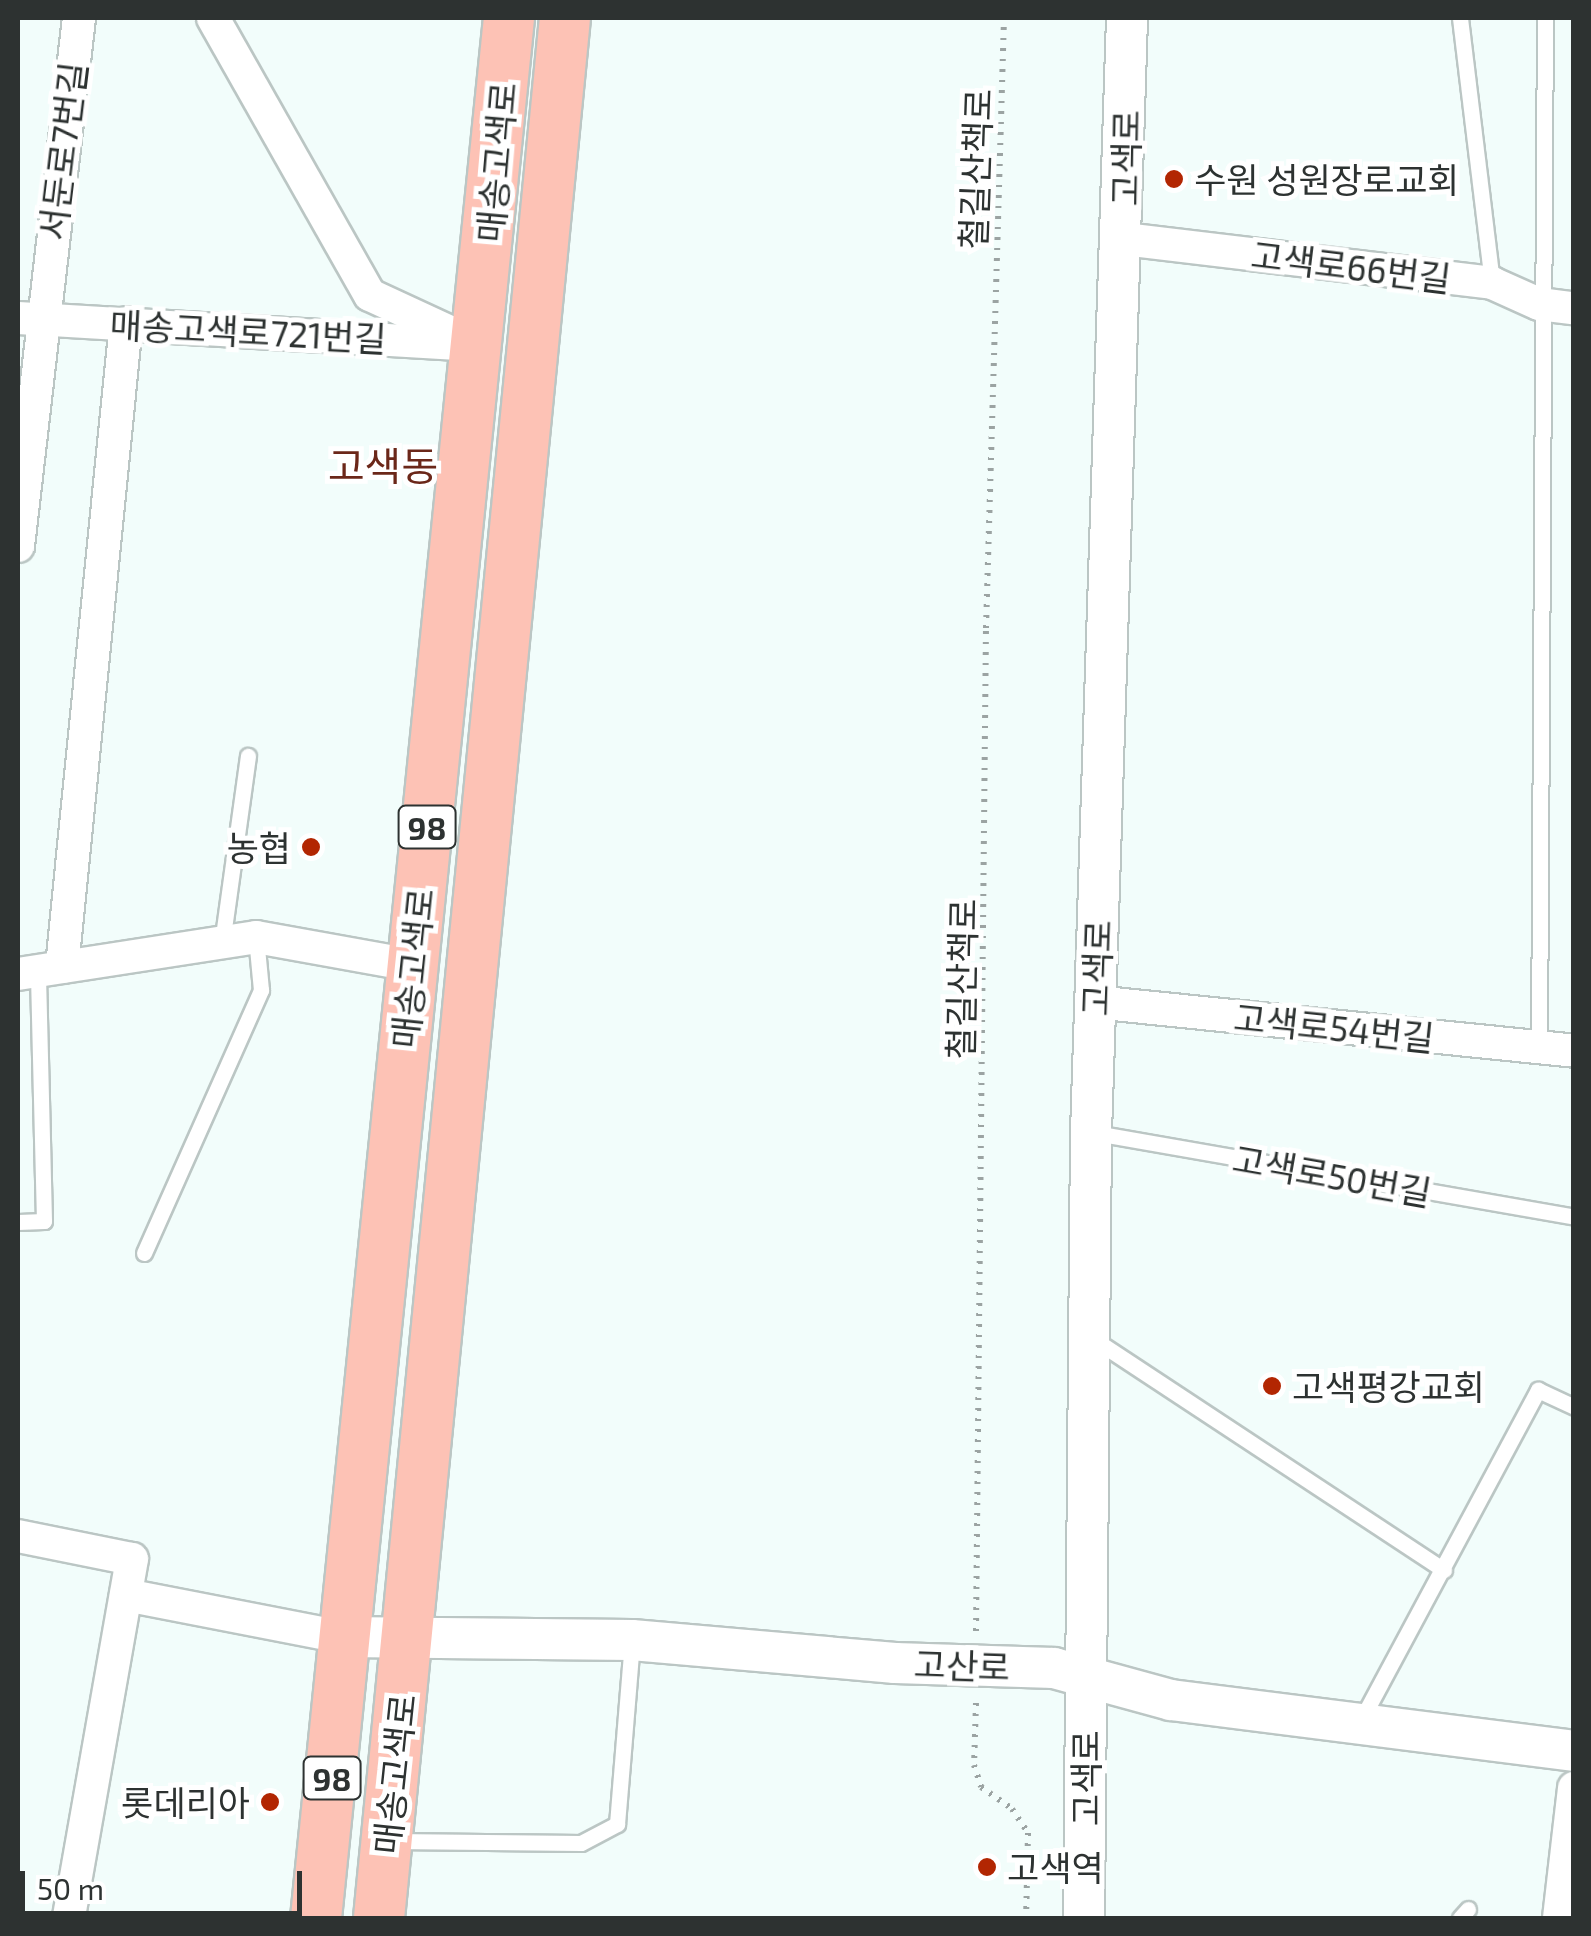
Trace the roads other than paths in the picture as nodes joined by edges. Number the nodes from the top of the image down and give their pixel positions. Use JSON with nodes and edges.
{"nodes":[{"id":1,"x":79,"y":18,"type":"edge"},
{"id":2,"x":214,"y":18,"type":"edge"},
{"id":3,"x":509,"y":18,"type":"edge"},
{"id":4,"x":566,"y":18,"type":"edge"},
{"id":5,"x":1127,"y":18,"type":"edge"},
{"id":6,"x":1460,"y":18,"type":"edge"},
{"id":7,"x":1545,"y":18,"type":"edge"},
{"id":8,"x":1124,"y":238,"type":"junction"},
{"id":9,"x":1492,"y":283,"type":"junction"},
{"id":10,"x":1539,"y":304,"type":"junction"},
{"id":11,"x":1574,"y":308,"type":"edge"},
{"id":12,"x":29,"y":318,"type":"edge"},
{"id":13,"x":126,"y":324,"type":"junction"},
{"id":14,"x":479,"y":345,"type":"junction"},
{"id":15,"x":22,"y":463,"type":"edge"},
{"id":16,"x":18,"y":546,"type":"edge"},
{"id":17,"x":248,"y":756,"type":"dead end"},
{"id":18,"x":256,"y":936,"type":"junction"},
{"id":19,"x":222,"y":943,"type":"junction"},
{"id":20,"x":440,"y":969,"type":"junction"},
{"id":21,"x":39,"y":971,"type":"edge"},
{"id":22,"x":1094,"y":1002,"type":"junction"},
{"id":23,"x":1539,"y":1048,"type":"junction"},
{"id":24,"x":1574,"y":1052,"type":"edge"},
{"id":25,"x":1091,"y":1133,"type":"junction"},
{"id":26,"x":1574,"y":1217,"type":"edge"},
{"id":27,"x":18,"y":1222,"type":"edge"},
{"id":28,"x":144,"y":1253,"type":"dead end"},
{"id":29,"x":1088,"y":1334,"type":"junction"},
{"id":30,"x":1574,"y":1407,"type":"edge"},
{"id":31,"x":18,"y":1536,"type":"edge"},
{"id":32,"x":1444,"y":1570,"type":"junction"},
{"id":33,"x":126,"y":1594,"type":"junction"},
{"id":34,"x":407,"y":1636,"type":"junction"},
{"id":35,"x":343,"y":1637,"type":"junction"},
{"id":36,"x":632,"y":1640,"type":"junction"},
{"id":37,"x":1086,"y":1676,"type":"junction"},
{"id":38,"x":1359,"y":1724,"type":"junction"},
{"id":39,"x":1574,"y":1750,"type":"edge"},
{"id":40,"x":1574,"y":1788,"type":"edge"},
{"id":41,"x":387,"y":1840,"type":"junction"},
{"id":42,"x":69,"y":1918,"type":"edge"},
{"id":43,"x":316,"y":1918,"type":"edge"},
{"id":44,"x":379,"y":1918,"type":"edge"},
{"id":45,"x":1084,"y":1918,"type":"edge"},
{"id":46,"x":1558,"y":1918,"type":"edge"}],
"edges":[{"from":1,"to":12,"type":"street","name":"서둔로7번길"},
{"from":2,"to":14,"type":"street"},
{"from":3,"to":14,"type":"main road","name":"매송고색로","number":"98"},
{"from":4,"to":20,"type":"main road","name":"매송고색로"},
{"from":5,"to":8,"type":"street","name":"고색로"},
{"from":6,"to":9,"type":"lane"},
{"from":7,"to":10,"type":"lane"},
{"from":8,"to":9,"type":"street","name":"고색로66번길"},
{"from":8,"to":22,"type":"street","name":"고색로"},
{"from":9,"to":10,"type":"street","name":"고색로66번길"},
{"from":10,"to":11,"type":"street","name":"고색로66번길"},
{"from":10,"to":23,"type":"lane"},
{"from":12,"to":13,"type":"street","name":"매송고색로721번길"},
{"from":12,"to":15,"type":"street","name":"서둔로7번길"},
{"from":13,"to":14,"type":"street","name":"매송고색로721번길"},
{"from":13,"to":21,"type":"street"},
{"from":14,"to":20,"type":"main road","name":"매송고색로","number":"98"},
{"from":15,"to":16,"type":"street","name":"서둔로7번길"},
{"from":17,"to":19,"type":"lane"},
{"from":18,"to":19,"type":"street"},
{"from":18,"to":20,"type":"street"},
{"from":18,"to":28,"type":"lane"},
{"from":19,"to":21,"type":"street"},
{"from":20,"to":34,"type":"main road","name":"매송고색로"},
{"from":20,"to":35,"type":"main road","name":"매송고색로","number":"98"},
{"from":21,"to":27,"type":"lane"},
{"from":22,"to":23,"type":"street","name":"고색로54번길"},
{"from":22,"to":25,"type":"street","name":"고색로"},
{"from":23,"to":24,"type":"street","name":"고색로54번길"},
{"from":25,"to":26,"type":"lane","name":"고색로50번길"},
{"from":25,"to":29,"type":"street","name":"고색로"},
{"from":29,"to":32,"type":"lane"},
{"from":29,"to":37,"type":"street","name":"고색로"},
{"from":30,"to":32,"type":"lane"},
{"from":31,"to":33,"type":"street"},
{"from":32,"to":38,"type":"lane"},
{"from":33,"to":35,"type":"street"},
{"from":33,"to":42,"type":"street"},
{"from":34,"to":35,"type":"street","name":"고산로"},
{"from":34,"to":36,"type":"street","name":"고산로"},
{"from":34,"to":41,"type":"main road","name":"매송고색로"},
{"from":35,"to":43,"type":"main road","name":"매송고색로","number":"98"},
{"from":36,"to":37,"type":"street","name":"고산로"},
{"from":36,"to":41,"type":"lane"},
{"from":37,"to":38,"type":"street","name":"고산로"},
{"from":37,"to":45,"type":"street","name":"고색로"},
{"from":38,"to":39,"type":"street","name":"고산로"},
{"from":40,"to":46,"type":"street"},
{"from":41,"to":44,"type":"main road","name":"매송고색로"}]}
